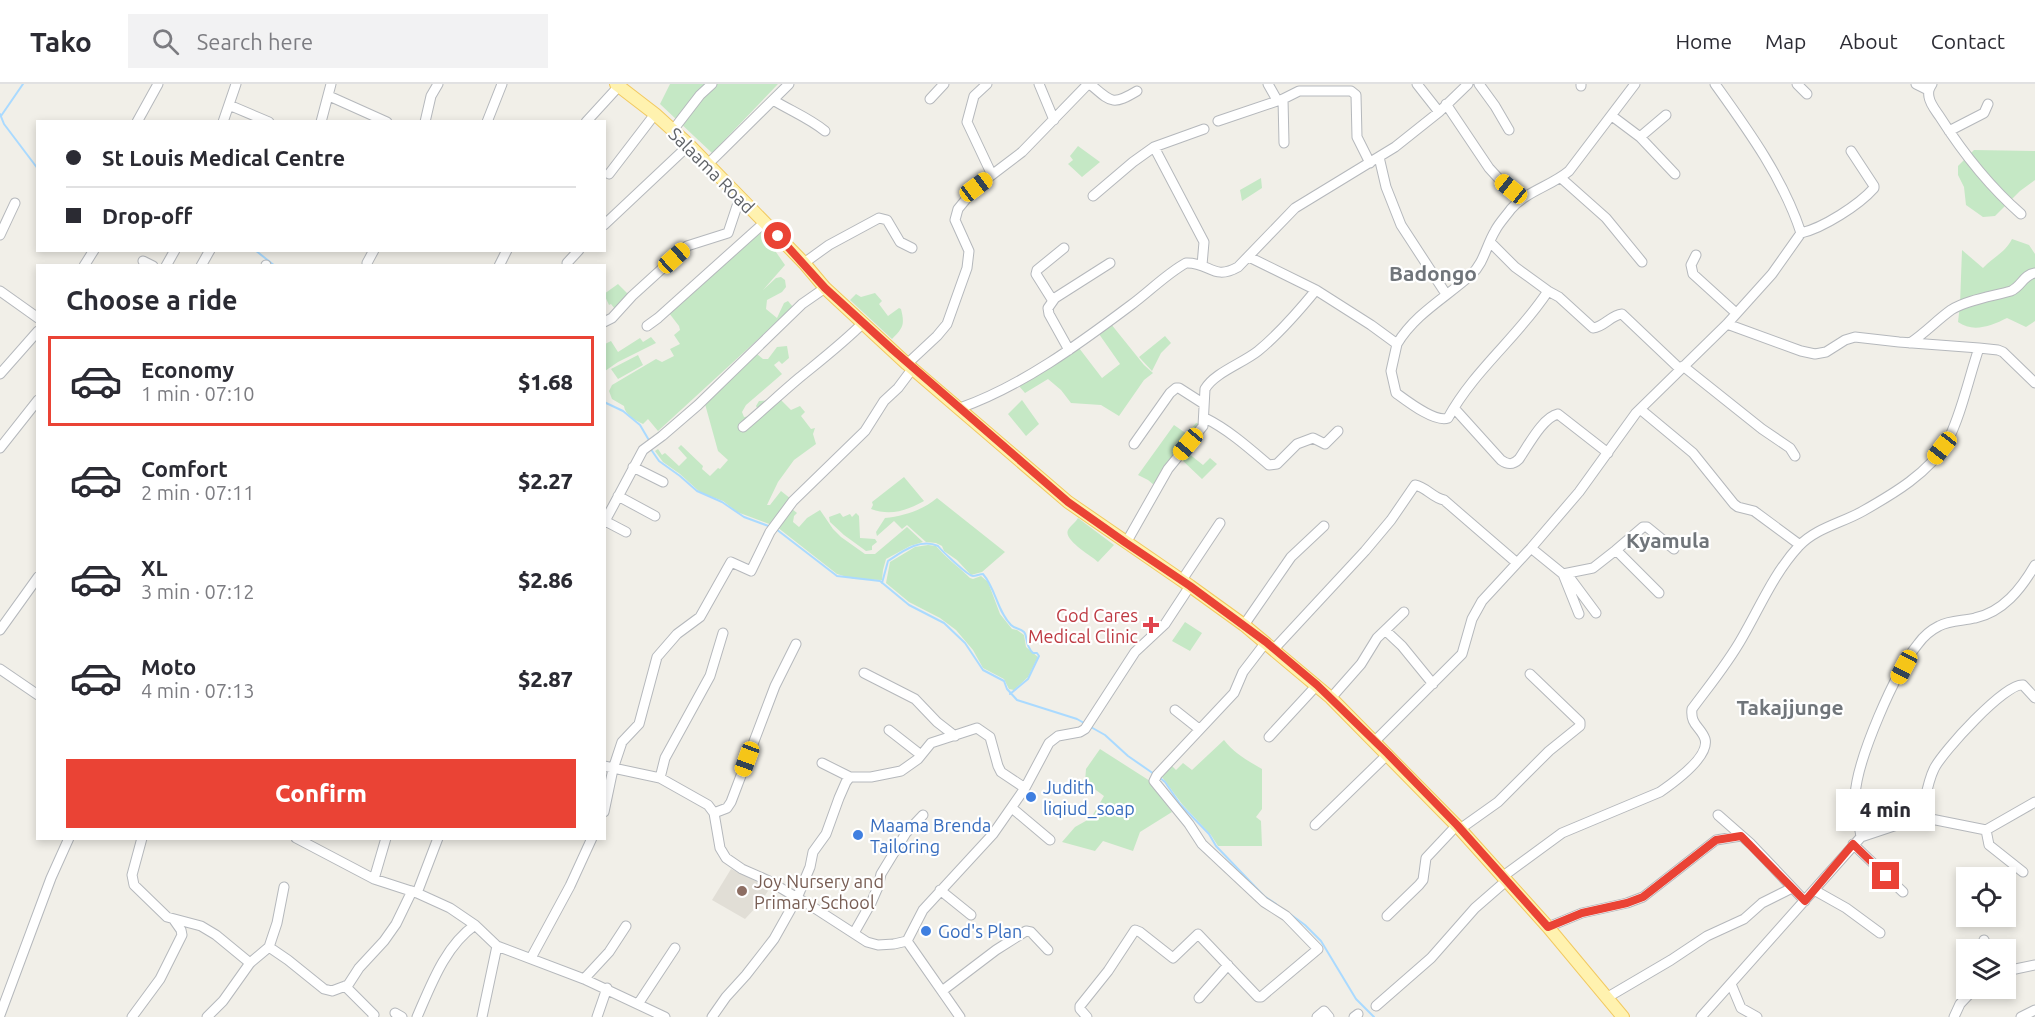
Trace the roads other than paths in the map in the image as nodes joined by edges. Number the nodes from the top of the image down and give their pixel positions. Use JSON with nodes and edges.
{"nodes":[{"id":1,"x":158,"y":84,"type":"edge"},
{"id":2,"x":237,"y":84,"type":"edge"},
{"id":3,"x":331,"y":84,"type":"edge"},
{"id":4,"x":438,"y":84,"type":"edge"},
{"id":5,"x":502,"y":84,"type":"edge"},
{"id":6,"x":712,"y":84,"type":"edge"},
{"id":7,"x":789,"y":84,"type":"edge"},
{"id":8,"x":944,"y":84,"type":"edge"},
{"id":9,"x":987,"y":84,"type":"edge"},
{"id":10,"x":1039,"y":84,"type":"edge"},
{"id":11,"x":1089,"y":84,"type":"edge"},
{"id":12,"x":1268,"y":84,"type":"edge"},
{"id":13,"x":1417,"y":84,"type":"edge"},
{"id":14,"x":1468,"y":84,"type":"edge"},
{"id":15,"x":1479,"y":84,"type":"edge"},
{"id":16,"x":1635,"y":84,"type":"edge"},
{"id":17,"x":1715,"y":84,"type":"edge"},
{"id":18,"x":1797,"y":84,"type":"edge"},
{"id":19,"x":1916,"y":84,"type":"edge"},
{"id":20,"x":617,"y":85,"type":"edge"},
{"id":21,"x":1930,"y":87,"type":"edge"},
{"id":22,"x":1137,"y":91,"type":"dead end"},
{"id":23,"x":1807,"y":94,"type":"dead end"},
{"id":24,"x":329,"y":96,"type":"junction"},
{"id":25,"x":930,"y":99,"type":"dead end"},
{"id":26,"x":773,"y":100,"type":"junction"},
{"id":27,"x":1280,"y":100,"type":"junction"},
{"id":28,"x":1446,"y":104,"type":"junction"},
{"id":29,"x":1988,"y":104,"type":"dead end"},
{"id":30,"x":229,"y":105,"type":"junction"},
{"id":31,"x":1439,"y":112,"type":"junction"},
{"id":32,"x":655,"y":114,"type":"junction"},
{"id":33,"x":1666,"y":115,"type":"dead end"},
{"id":34,"x":1612,"y":116,"type":"junction"},
{"id":35,"x":137,"y":120,"type":"edge"},
{"id":36,"x":224,"y":120,"type":"edge"},
{"id":37,"x":264,"y":120,"type":"edge"},
{"id":38,"x":322,"y":120,"type":"edge"},
{"id":39,"x":383,"y":120,"type":"edge"},
{"id":40,"x":425,"y":120,"type":"edge"},
{"id":41,"x":488,"y":120,"type":"edge"},
{"id":42,"x":588,"y":120,"type":"edge"},
{"id":43,"x":1054,"y":120,"type":"junction"},
{"id":44,"x":1218,"y":121,"type":"dead end"},
{"id":45,"x":1204,"y":129,"type":"dead end"},
{"id":46,"x":673,"y":130,"type":"junction"},
{"id":47,"x":1509,"y":130,"type":"dead end"},
{"id":48,"x":825,"y":131,"type":"dead end"},
{"id":49,"x":1949,"y":132,"type":"junction"},
{"id":50,"x":1640,"y":137,"type":"junction"},
{"id":51,"x":1284,"y":143,"type":"dead end"},
{"id":52,"x":689,"y":145,"type":"junction"},
{"id":53,"x":1154,"y":147,"type":"junction"},
{"id":54,"x":1851,"y":151,"type":"dead end"},
{"id":55,"x":1375,"y":160,"type":"junction"},
{"id":56,"x":708,"y":164,"type":"junction"},
{"id":57,"x":609,"y":174,"type":"dead end"},
{"id":58,"x":1675,"y":174,"type":"dead end"},
{"id":59,"x":992,"y":175,"type":"junction"},
{"id":60,"x":1561,"y":178,"type":"junction"},
{"id":61,"x":1093,"y":196,"type":"dead end"},
{"id":62,"x":740,"y":197,"type":"junction"},
{"id":63,"x":1522,"y":198,"type":"junction"},
{"id":64,"x":15,"y":203,"type":"dead end"},
{"id":65,"x":2021,"y":214,"type":"dead end"},
{"id":66,"x":765,"y":222,"type":"junction"},
{"id":67,"x":606,"y":223,"type":"edge"},
{"id":68,"x":1801,"y":232,"type":"junction"},
{"id":69,"x":0,"y":235,"type":"edge"},
{"id":70,"x":1490,"y":242,"type":"junction"},
{"id":71,"x":912,"y":248,"type":"dead end"},
{"id":72,"x":1064,"y":248,"type":"dead end"},
{"id":73,"x":373,"y":252,"type":"edge"},
{"id":74,"x":577,"y":252,"type":"edge"},
{"id":75,"x":1696,"y":255,"type":"dead end"},
{"id":76,"x":1249,"y":257,"type":"junction"},
{"id":77,"x":143,"y":261,"type":"dead end"},
{"id":78,"x":1642,"y":262,"type":"dead end"},
{"id":79,"x":367,"y":263,"type":"dead end"},
{"id":80,"x":567,"y":263,"type":"dead end"},
{"id":81,"x":804,"y":263,"type":"junction"},
{"id":82,"x":1110,"y":263,"type":"dead end"},
{"id":83,"x":149,"y":264,"type":"edge"},
{"id":84,"x":1202,"y":266,"type":"junction"},
{"id":85,"x":2035,"y":273,"type":"edge"},
{"id":86,"x":825,"y":288,"type":"junction"},
{"id":87,"x":1316,"y":290,"type":"junction"},
{"id":88,"x":0,"y":291,"type":"edge"},
{"id":89,"x":1548,"y":291,"type":"junction"},
{"id":90,"x":1446,"y":294,"type":"junction"},
{"id":91,"x":1053,"y":301,"type":"junction"},
{"id":92,"x":1736,"y":314,"type":"junction"},
{"id":93,"x":36,"y":317,"type":"edge"},
{"id":94,"x":606,"y":321,"type":"edge"},
{"id":95,"x":863,"y":323,"type":"junction"},
{"id":96,"x":1727,"y":324,"type":"junction"},
{"id":97,"x":647,"y":327,"type":"dead end"},
{"id":98,"x":36,"y":333,"type":"edge"},
{"id":99,"x":1910,"y":343,"type":"junction"},
{"id":100,"x":1396,"y":344,"type":"junction"},
{"id":101,"x":1979,"y":348,"type":"junction"},
{"id":102,"x":1069,"y":350,"type":"junction"},
{"id":103,"x":910,"y":366,"type":"junction"},
{"id":104,"x":1682,"y":368,"type":"junction"},
{"id":105,"x":0,"y":374,"type":"edge"},
{"id":106,"x":2035,"y":383,"type":"edge"},
{"id":107,"x":36,"y":403,"type":"edge"},
{"id":108,"x":1204,"y":404,"type":"junction"},
{"id":109,"x":960,"y":408,"type":"junction"},
{"id":110,"x":1454,"y":408,"type":"junction"},
{"id":111,"x":1640,"y":409,"type":"junction"},
{"id":112,"x":1205,"y":418,"type":"junction"},
{"id":113,"x":743,"y":427,"type":"dead end"},
{"id":114,"x":1338,"y":431,"type":"dead end"},
{"id":115,"x":1134,"y":444,"type":"dead end"},
{"id":116,"x":0,"y":448,"type":"edge"},
{"id":117,"x":1608,"y":453,"type":"junction"},
{"id":118,"x":1795,"y":456,"type":"dead end"},
{"id":119,"x":633,"y":467,"type":"junction"},
{"id":120,"x":663,"y":482,"type":"dead end"},
{"id":121,"x":618,"y":496,"type":"junction"},
{"id":122,"x":655,"y":516,"type":"dead end"},
{"id":123,"x":606,"y":520,"type":"edge"},
{"id":124,"x":606,"y":522,"type":"edge"},
{"id":125,"x":1220,"y":523,"type":"dead end"},
{"id":126,"x":1324,"y":526,"type":"dead end"},
{"id":127,"x":626,"y":532,"type":"dead end"},
{"id":128,"x":1126,"y":543,"type":"junction"},
{"id":129,"x":1800,"y":545,"type":"junction"},
{"id":130,"x":1531,"y":548,"type":"junction"},
{"id":131,"x":1674,"y":549,"type":"dead end"},
{"id":132,"x":1616,"y":550,"type":"junction"},
{"id":133,"x":1517,"y":563,"type":"junction"},
{"id":134,"x":2035,"y":565,"type":"edge"},
{"id":135,"x":1565,"y":574,"type":"junction"},
{"id":136,"x":1186,"y":583,"type":"junction"},
{"id":137,"x":34,"y":588,"type":"edge"},
{"id":138,"x":1659,"y":593,"type":"dead end"},
{"id":139,"x":1404,"y":612,"type":"dead end"},
{"id":140,"x":1596,"y":613,"type":"dead end"},
{"id":141,"x":1579,"y":614,"type":"dead end"},
{"id":142,"x":1244,"y":625,"type":"junction"},
{"id":143,"x":0,"y":630,"type":"edge"},
{"id":144,"x":1386,"y":631,"type":"junction"},
{"id":145,"x":723,"y":633,"type":"dead end"},
{"id":146,"x":796,"y":644,"type":"dead end"},
{"id":147,"x":1270,"y":645,"type":"junction"},
{"id":148,"x":0,"y":669,"type":"edge"},
{"id":149,"x":864,"y":673,"type":"dead end"},
{"id":150,"x":1530,"y":674,"type":"dead end"},
{"id":151,"x":1432,"y":684,"type":"junction"},
{"id":152,"x":1317,"y":685,"type":"junction"},
{"id":153,"x":36,"y":694,"type":"edge"},
{"id":154,"x":1331,"y":698,"type":"junction"},
{"id":155,"x":2035,"y":698,"type":"edge"},
{"id":156,"x":1175,"y":710,"type":"dead end"},
{"id":157,"x":1199,"y":729,"type":"junction"},
{"id":158,"x":889,"y":730,"type":"dead end"},
{"id":159,"x":955,"y":736,"type":"junction"},
{"id":160,"x":1269,"y":737,"type":"dead end"},
{"id":161,"x":1375,"y":741,"type":"junction"},
{"id":162,"x":921,"y":754,"type":"junction"},
{"id":163,"x":1388,"y":754,"type":"junction"},
{"id":164,"x":822,"y":763,"type":"dead end"},
{"id":165,"x":609,"y":767,"type":"edge"},
{"id":166,"x":850,"y":777,"type":"junction"},
{"id":167,"x":660,"y":778,"type":"junction"},
{"id":168,"x":1025,"y":788,"type":"junction"},
{"id":169,"x":606,"y":795,"type":"edge"},
{"id":170,"x":2035,"y":802,"type":"edge"},
{"id":171,"x":1012,"y":808,"type":"junction"},
{"id":172,"x":714,"y":813,"type":"junction"},
{"id":173,"x":923,"y":815,"type":"dead end"},
{"id":174,"x":1718,"y":815,"type":"dead end"},
{"id":175,"x":1921,"y":818,"type":"junction"},
{"id":176,"x":1315,"y":825,"type":"dead end"},
{"id":177,"x":1459,"y":827,"type":"junction"},
{"id":178,"x":1986,"y":830,"type":"junction"},
{"id":179,"x":1741,"y":836,"type":"junction"},
{"id":180,"x":1861,"y":837,"type":"junction"},
{"id":181,"x":68,"y":840,"type":"edge"},
{"id":182,"x":141,"y":840,"type":"edge"},
{"id":183,"x":300,"y":840,"type":"edge"},
{"id":184,"x":385,"y":840,"type":"edge"},
{"id":185,"x":437,"y":840,"type":"edge"},
{"id":186,"x":591,"y":840,"type":"edge"},
{"id":187,"x":1050,"y":840,"type":"dead end"},
{"id":188,"x":1853,"y":844,"type":"junction"},
{"id":189,"x":2023,"y":872,"type":"dead end"},
{"id":190,"x":374,"y":879,"type":"junction"},
{"id":191,"x":1504,"y":879,"type":"junction"},
{"id":192,"x":284,"y":887,"type":"dead end"},
{"id":193,"x":1792,"y":888,"type":"junction"},
{"id":194,"x":940,"y":890,"type":"junction"},
{"id":195,"x":1814,"y":890,"type":"junction"},
{"id":196,"x":415,"y":892,"type":"junction"},
{"id":197,"x":1903,"y":892,"type":"dead end"},
{"id":198,"x":797,"y":898,"type":"junction"},
{"id":199,"x":1805,"y":901,"type":"junction"},
{"id":200,"x":971,"y":915,"type":"dead end"},
{"id":201,"x":1387,"y":916,"type":"dead end"},
{"id":202,"x":174,"y":920,"type":"junction"},
{"id":203,"x":475,"y":925,"type":"junction"},
{"id":204,"x":626,"y":927,"type":"dead end"},
{"id":205,"x":1548,"y":927,"type":"junction"},
{"id":206,"x":854,"y":933,"type":"junction"},
{"id":207,"x":1880,"y":933,"type":"dead end"},
{"id":208,"x":907,"y":941,"type":"junction"},
{"id":209,"x":497,"y":946,"type":"junction"},
{"id":210,"x":269,"y":947,"type":"junction"},
{"id":211,"x":675,"y":948,"type":"dead end"},
{"id":212,"x":1048,"y":950,"type":"dead end"},
{"id":213,"x":531,"y":958,"type":"junction"},
{"id":214,"x":250,"y":963,"type":"junction"},
{"id":215,"x":2035,"y":964,"type":"edge"},
{"id":216,"x":1228,"y":965,"type":"junction"},
{"id":217,"x":2016,"y":969,"type":"edge"},
{"id":218,"x":585,"y":979,"type":"junction"},
{"id":219,"x":1731,"y":984,"type":"junction"},
{"id":220,"x":345,"y":986,"type":"junction"},
{"id":221,"x":607,"y":988,"type":"junction"},
{"id":222,"x":942,"y":991,"type":"junction"},
{"id":223,"x":1608,"y":997,"type":"junction"},
{"id":224,"x":1199,"y":998,"type":"dead end"},
{"id":225,"x":1965,"y":999,"type":"edge"},
{"id":226,"x":638,"y":1004,"type":"junction"},
{"id":227,"x":1376,"y":1006,"type":"dead end"},
{"id":228,"x":2035,"y":1010,"type":"edge"},
{"id":229,"x":0,"y":1015,"type":"edge"},
{"id":230,"x":132,"y":1017,"type":"edge"},
{"id":231,"x":207,"y":1017,"type":"edge"},
{"id":232,"x":373,"y":1017,"type":"edge"},
{"id":233,"x":417,"y":1017,"type":"edge"},
{"id":234,"x":482,"y":1017,"type":"edge"},
{"id":235,"x":597,"y":1017,"type":"edge"},
{"id":236,"x":665,"y":1017,"type":"edge"},
{"id":237,"x":712,"y":1017,"type":"edge"},
{"id":238,"x":960,"y":1017,"type":"edge"},
{"id":239,"x":1087,"y":1017,"type":"edge"},
{"id":240,"x":1317,"y":1017,"type":"edge"},
{"id":241,"x":1329,"y":1017,"type":"edge"},
{"id":242,"x":1623,"y":1017,"type":"edge"},
{"id":243,"x":1701,"y":1017,"type":"edge"},
{"id":244,"x":1757,"y":1017,"type":"edge"},
{"id":245,"x":1954,"y":1017,"type":"edge"},
{"id":246,"x":2021,"y":1017,"type":"edge"}],
"edges":[{"from":1,"to":35,"type":"street"},
{"from":2,"to":30,"type":"street"},
{"from":3,"to":24,"type":"street"},
{"from":4,"to":40,"type":"street"},
{"from":5,"to":41,"type":"street"},
{"from":6,"to":46,"type":"street"},
{"from":7,"to":26,"type":"street"},
{"from":8,"to":25,"type":"street"},
{"from":9,"to":59,"type":"street"},
{"from":10,"to":43,"type":"street"},
{"from":11,"to":22,"type":"street"},
{"from":11,"to":43,"type":"street"},
{"from":12,"to":27,"type":"street"},
{"from":13,"to":31,"type":"street"},
{"from":14,"to":28,"type":"street"},
{"from":15,"to":47,"type":"street"},
{"from":16,"to":34,"type":"street"},
{"from":17,"to":68,"type":"street"},
{"from":18,"to":23,"type":"street"},
{"from":19,"to":21,"type":"street"},
{"from":20,"to":32,"type":"main road","name":"Salaama Road"},
{"from":20,"to":42,"type":"street"},
{"from":21,"to":49,"type":"street"},
{"from":24,"to":38,"type":"street"},
{"from":24,"to":39,"type":"street"},
{"from":26,"to":48,"type":"street"},
{"from":26,"to":56,"type":"street"},
{"from":27,"to":44,"type":"street"},
{"from":27,"to":51,"type":"street"},
{"from":27,"to":55,"type":"street"},
{"from":28,"to":31,"type":"street"},
{"from":28,"to":63,"type":"street"},
{"from":29,"to":49,"type":"street"},
{"from":30,"to":36,"type":"street"},
{"from":30,"to":37,"type":"street"},
{"from":31,"to":55,"type":"street"},
{"from":32,"to":46,"type":"main road","name":"Salaama Road"},
{"from":32,"to":57,"type":"street"},
{"from":33,"to":50,"type":"street"},
{"from":34,"to":50,"type":"street"},
{"from":34,"to":60,"type":"street"},
{"from":43,"to":59,"type":"street"},
{"from":45,"to":53,"type":"street"},
{"from":46,"to":52,"type":"main road","name":"Salaama Road"},
{"from":49,"to":65,"type":"street"},
{"from":50,"to":58,"type":"street"},
{"from":52,"to":56,"type":"main road","name":"Salaama Road"},
{"from":52,"to":67,"type":"street"},
{"from":53,"to":61,"type":"street"},
{"from":53,"to":84,"type":"street"},
{"from":54,"to":68,"type":"street"},
{"from":55,"to":76,"type":"street"},
{"from":55,"to":90,"type":"street"},
{"from":56,"to":62,"type":"main road","name":"Salaama Road"},
{"from":59,"to":103,"type":"street"},
{"from":60,"to":63,"type":"street"},
{"from":60,"to":78,"type":"street"},
{"from":62,"to":66,"type":"main road","name":"Salaama Road"},
{"from":62,"to":94,"type":"street"},
{"from":63,"to":70,"type":"street"},
{"from":64,"to":69,"type":"street"},
{"from":66,"to":81,"type":"main road","name":"Salaama Road"},
{"from":66,"to":97,"type":"street"},
{"from":68,"to":92,"type":"street"},
{"from":70,"to":89,"type":"street"},
{"from":70,"to":90,"type":"street"},
{"from":71,"to":81,"type":"street"},
{"from":72,"to":91,"type":"street"},
{"from":73,"to":79,"type":"street"},
{"from":74,"to":80,"type":"street"},
{"from":75,"to":92,"type":"street"},
{"from":76,"to":84,"type":"street"},
{"from":76,"to":87,"type":"street"},
{"from":77,"to":83,"type":"street"},
{"from":81,"to":86,"type":"main road","name":"Salaama Road"},
{"from":82,"to":91,"type":"street"},
{"from":84,"to":102,"type":"street"},
{"from":85,"to":99,"type":"street"},
{"from":86,"to":95,"type":"main road","name":"Salaama Road"},
{"from":86,"to":119,"type":"street"},
{"from":87,"to":100,"type":"street"},
{"from":87,"to":108,"type":"street"},
{"from":88,"to":93,"type":"street"},
{"from":89,"to":104,"type":"street"},
{"from":89,"to":110,"type":"street"},
{"from":90,"to":100,"type":"street"},
{"from":91,"to":102,"type":"street"},
{"from":92,"to":96,"type":"street"},
{"from":95,"to":103,"type":"main road","name":"Salaama Road"},
{"from":95,"to":113,"type":"street"},
{"from":96,"to":99,"type":"street"},
{"from":96,"to":104,"type":"street"},
{"from":98,"to":105,"type":"street"},
{"from":99,"to":101,"type":"street"},
{"from":100,"to":110,"type":"street"},
{"from":101,"to":106,"type":"street"},
{"from":101,"to":129,"type":"street"},
{"from":102,"to":109,"type":"street"},
{"from":103,"to":109,"type":"main road","name":"Salaama Road"},
{"from":103,"to":165,"type":"street"},
{"from":104,"to":111,"type":"street"},
{"from":104,"to":118,"type":"street"},
{"from":107,"to":116,"type":"street"},
{"from":108,"to":112,"type":"street"},
{"from":108,"to":115,"type":"street"},
{"from":109,"to":128,"type":"main road","name":"Salaama Road"},
{"from":110,"to":117,"type":"street"},
{"from":111,"to":117,"type":"street"},
{"from":111,"to":129,"type":"street"},
{"from":112,"to":114,"type":"street"},
{"from":112,"to":128,"type":"street"},
{"from":117,"to":130,"type":"street"},
{"from":119,"to":120,"type":"street"},
{"from":119,"to":121,"type":"street"},
{"from":121,"to":122,"type":"street"},
{"from":121,"to":123,"type":"street"},
{"from":124,"to":127,"type":"street"},
{"from":125,"to":136,"type":"street"},
{"from":126,"to":142,"type":"street"},
{"from":128,"to":136,"type":"main road","name":"Salaama Road"},
{"from":129,"to":191,"type":"street"},
{"from":130,"to":133,"type":"street"},
{"from":130,"to":135,"type":"street"},
{"from":131,"to":132,"type":"street"},
{"from":132,"to":135,"type":"street"},
{"from":132,"to":138,"type":"street"},
{"from":133,"to":147,"type":"street"},
{"from":133,"to":151,"type":"street"},
{"from":134,"to":180,"type":"street"},
{"from":135,"to":140,"type":"street"},
{"from":135,"to":141,"type":"street"},
{"from":136,"to":142,"type":"main road","name":"Salaama Road"},
{"from":136,"to":168,"type":"street"},
{"from":137,"to":143,"type":"street"},
{"from":139,"to":144,"type":"street"},
{"from":142,"to":147,"type":"main road","name":"Salaama Road"},
{"from":144,"to":151,"type":"street"},
{"from":144,"to":154,"type":"street"},
{"from":145,"to":167,"type":"street"},
{"from":146,"to":172,"type":"street"},
{"from":147,"to":152,"type":"main road","name":"Salaama Road"},
{"from":147,"to":157,"type":"street"},
{"from":148,"to":153,"type":"street"},
{"from":149,"to":159,"type":"street"},
{"from":150,"to":177,"type":"street"},
{"from":151,"to":161,"type":"street"},
{"from":152,"to":154,"type":"main road","name":"Salaama Road"},
{"from":152,"to":160,"type":"street"},
{"from":154,"to":161,"type":"main road","name":"Salaama Road"},
{"from":155,"to":175,"type":"street"},
{"from":156,"to":157,"type":"street"},
{"from":157,"to":216,"type":"street"},
{"from":158,"to":162,"type":"street"},
{"from":159,"to":162,"type":"street"},
{"from":159,"to":168,"type":"street"},
{"from":161,"to":163,"type":"main road","name":"Salaama Road"},
{"from":162,"to":166,"type":"street"},
{"from":163,"to":176,"type":"street"},
{"from":163,"to":177,"type":"main road","name":"Salaama Road"},
{"from":164,"to":166,"type":"street"},
{"from":165,"to":167,"type":"street"},
{"from":165,"to":169,"type":"street"},
{"from":166,"to":198,"type":"street"},
{"from":167,"to":172,"type":"street"},
{"from":168,"to":171,"type":"street"},
{"from":170,"to":178,"type":"street"},
{"from":171,"to":187,"type":"street"},
{"from":171,"to":194,"type":"street"},
{"from":172,"to":198,"type":"street"},
{"from":173,"to":206,"type":"street"},
{"from":174,"to":179,"type":"street"},
{"from":175,"to":178,"type":"street"},
{"from":175,"to":180,"type":"street"},
{"from":177,"to":191,"type":"main road","name":"Salaama Road"},
{"from":177,"to":201,"type":"street"},
{"from":178,"to":189,"type":"street"},
{"from":179,"to":193,"type":"street"},
{"from":179,"to":205,"type":"street"},
{"from":180,"to":188,"type":"street"},
{"from":181,"to":229,"type":"street"},
{"from":182,"to":202,"type":"street"},
{"from":183,"to":190,"type":"street"},
{"from":184,"to":190,"type":"street"},
{"from":185,"to":196,"type":"street"},
{"from":186,"to":213,"type":"street"},
{"from":188,"to":195,"type":"street"},
{"from":188,"to":197,"type":"street"},
{"from":190,"to":196,"type":"street"},
{"from":191,"to":205,"type":"main road","name":"Salaama Road"},
{"from":191,"to":227,"type":"street"},
{"from":192,"to":210,"type":"street"},
{"from":193,"to":199,"type":"street"},
{"from":193,"to":223,"type":"street"},
{"from":194,"to":200,"type":"street"},
{"from":194,"to":208,"type":"street"},
{"from":195,"to":199,"type":"street"},
{"from":195,"to":207,"type":"street"},
{"from":196,"to":203,"type":"street"},
{"from":196,"to":220,"type":"street"},
{"from":198,"to":206,"type":"street"},
{"from":198,"to":237,"type":"street"},
{"from":199,"to":219,"type":"street"},
{"from":202,"to":214,"type":"street"},
{"from":202,"to":230,"type":"street"},
{"from":203,"to":209,"type":"street"},
{"from":203,"to":233,"type":"street"},
{"from":204,"to":218,"type":"street"},
{"from":205,"to":223,"type":"main road","name":"Salaama Road"},
{"from":206,"to":208,"type":"street"},
{"from":208,"to":222,"type":"street"},
{"from":209,"to":213,"type":"street"},
{"from":209,"to":234,"type":"street"},
{"from":210,"to":214,"type":"street"},
{"from":210,"to":220,"type":"street"},
{"from":211,"to":226,"type":"street"},
{"from":212,"to":222,"type":"street"},
{"from":213,"to":218,"type":"street"},
{"from":214,"to":231,"type":"street"},
{"from":215,"to":217,"type":"street"},
{"from":216,"to":224,"type":"street"},
{"from":216,"to":239,"type":"street"},
{"from":218,"to":221,"type":"street"},
{"from":219,"to":243,"type":"street"},
{"from":219,"to":244,"type":"street"},
{"from":220,"to":232,"type":"street"},
{"from":221,"to":226,"type":"street"},
{"from":221,"to":235,"type":"street"},
{"from":222,"to":238,"type":"street"},
{"from":223,"to":242,"type":"main road","name":"Salaama Road"},
{"from":225,"to":245,"type":"street"},
{"from":226,"to":236,"type":"street"},
{"from":228,"to":246,"type":"street"},
{"from":240,"to":241,"type":"street"}]}
